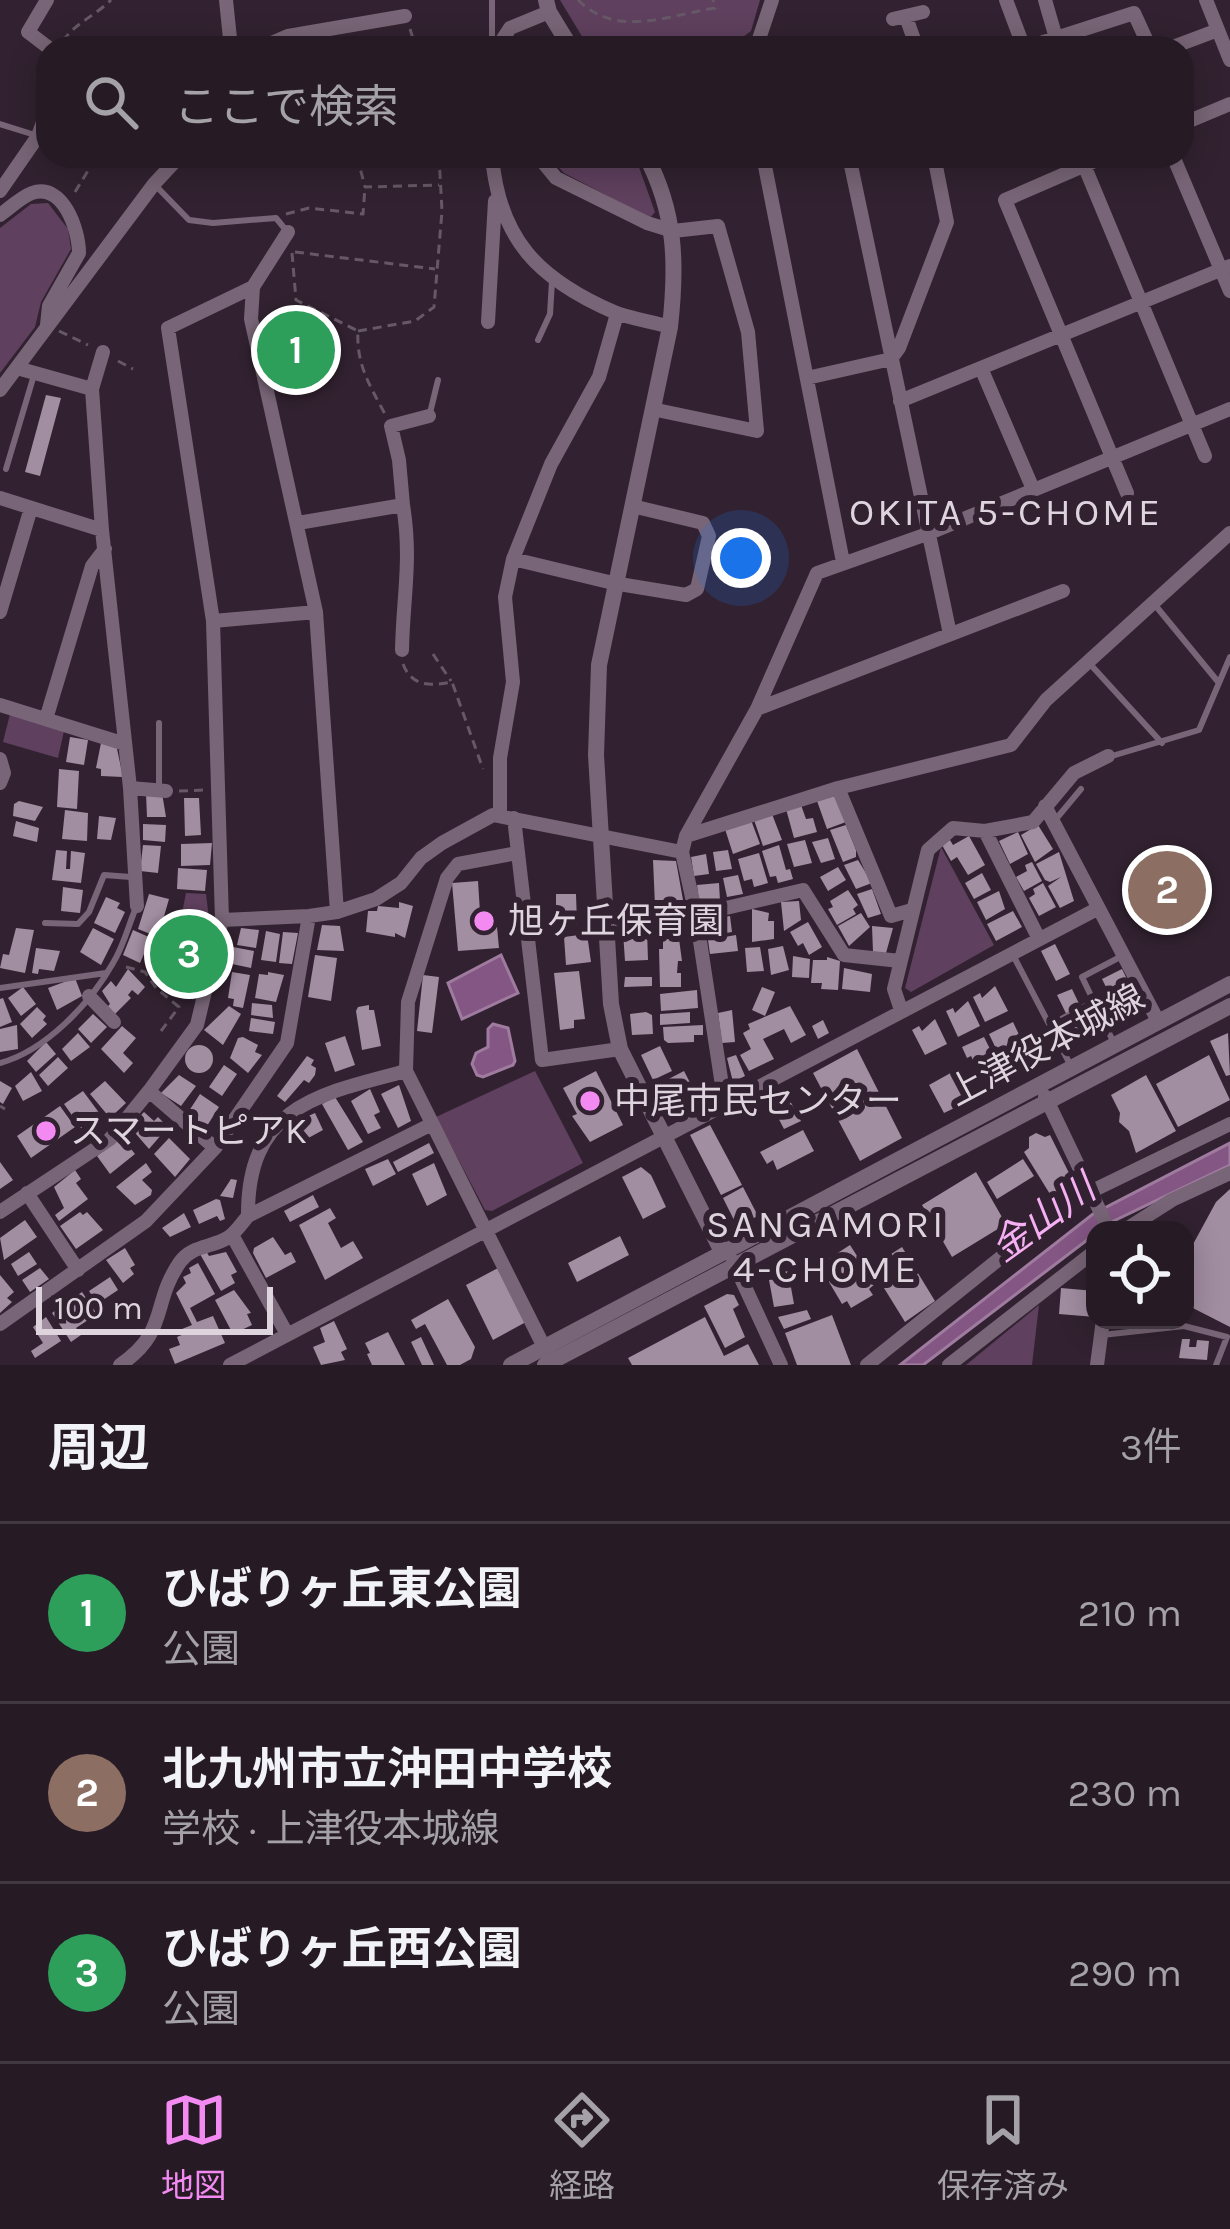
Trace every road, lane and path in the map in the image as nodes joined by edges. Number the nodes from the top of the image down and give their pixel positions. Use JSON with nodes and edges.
{"nodes":[{"id":1,"x":111,"y":0,"type":"edge"},
{"id":2,"x":226,"y":0,"type":"edge"},
{"id":3,"x":492,"y":0,"type":"edge"},
{"id":4,"x":578,"y":0,"type":"edge"},
{"id":5,"x":713,"y":0,"type":"edge"},
{"id":6,"x":772,"y":0,"type":"edge"},
{"id":7,"x":1006,"y":0,"type":"edge"},
{"id":8,"x":1045,"y":0,"type":"edge"},
{"id":9,"x":1107,"y":0,"type":"edge"},
{"id":10,"x":1206,"y":0,"type":"edge"},
{"id":11,"x":44,"y":1,"type":"edge"},
{"id":12,"x":548,"y":6,"type":"edge"},
{"id":13,"x":404,"y":8,"type":"edge"},
{"id":14,"x":923,"y":11,"type":"dead end"},
{"id":15,"x":1114,"y":19,"type":"junction"},
{"id":16,"x":1217,"y":30,"type":"junction"},
{"id":17,"x":68,"y":36,"type":"edge"},
{"id":18,"x":230,"y":36,"type":"edge"},
{"id":19,"x":292,"y":36,"type":"edge"},
{"id":20,"x":494,"y":36,"type":"edge"},
{"id":21,"x":503,"y":36,"type":"edge"},
{"id":22,"x":565,"y":36,"type":"edge"},
{"id":23,"x":760,"y":36,"type":"edge"},
{"id":24,"x":909,"y":36,"type":"edge"},
{"id":25,"x":1020,"y":36,"type":"edge"},
{"id":26,"x":1055,"y":36,"type":"edge"},
{"id":27,"x":1062,"y":36,"type":"edge"},
{"id":28,"x":1145,"y":36,"type":"edge"},
{"id":29,"x":36,"y":38,"type":"edge"},
{"id":30,"x":1194,"y":39,"type":"edge"},
{"id":31,"x":1230,"y":60,"type":"edge"},
{"id":32,"x":1230,"y":104,"type":"edge"},
{"id":33,"x":1194,"y":119,"type":"edge"},
{"id":34,"x":0,"y":124,"type":"edge"},
{"id":35,"x":36,"y":135,"type":"edge"},
{"id":36,"x":36,"y":139,"type":"edge"},
{"id":37,"x":90,"y":168,"type":"edge"},
{"id":38,"x":169,"y":168,"type":"edge"},
{"id":39,"x":360,"y":168,"type":"edge"},
{"id":40,"x":440,"y":168,"type":"edge"},
{"id":41,"x":493,"y":168,"type":"edge"},
{"id":42,"x":548,"y":168,"type":"edge"},
{"id":43,"x":651,"y":168,"type":"edge"},
{"id":44,"x":765,"y":168,"type":"edge"},
{"id":45,"x":852,"y":168,"type":"edge"},
{"id":46,"x":936,"y":168,"type":"edge"},
{"id":47,"x":1077,"y":168,"type":"edge"},
{"id":48,"x":1085,"y":168,"type":"edge"},
{"id":49,"x":1179,"y":168,"type":"edge"},
{"id":50,"x":154,"y":184,"type":"junction"},
{"id":51,"x":442,"y":185,"type":"junction"},
{"id":52,"x":365,"y":187,"type":"junction"},
{"id":53,"x":0,"y":191,"type":"edge"},
{"id":54,"x":495,"y":196,"type":"junction"},
{"id":55,"x":65,"y":209,"type":"junction"},
{"id":56,"x":0,"y":215,"type":"edge"},
{"id":57,"x":276,"y":218,"type":"junction"},
{"id":58,"x":673,"y":231,"type":"junction"},
{"id":59,"x":287,"y":243,"type":"junction"},
{"id":60,"x":1225,"y":268,"type":"edge"},
{"id":61,"x":436,"y":269,"type":"junction"},
{"id":62,"x":553,"y":278,"type":"junction"},
{"id":63,"x":254,"y":287,"type":"junction"},
{"id":64,"x":1230,"y":291,"type":"edge"},
{"id":65,"x":1141,"y":302,"type":"junction"},
{"id":66,"x":617,"y":314,"type":"junction"},
{"id":67,"x":488,"y":322,"type":"dead end"},
{"id":68,"x":47,"y":325,"type":"junction"},
{"id":69,"x":670,"y":327,"type":"junction"},
{"id":70,"x":358,"y":331,"type":"junction"},
{"id":71,"x":1062,"y":334,"type":"junction"},
{"id":72,"x":538,"y":340,"type":"dead end"},
{"id":73,"x":103,"y":352,"type":"dead end"},
{"id":74,"x":892,"y":359,"type":"junction"},
{"id":75,"x":17,"y":368,"type":"junction"},
{"id":76,"x":981,"y":368,"type":"junction"},
{"id":77,"x":34,"y":375,"type":"junction"},
{"id":78,"x":807,"y":378,"type":"junction"},
{"id":79,"x":438,"y":380,"type":"dead end"},
{"id":80,"x":92,"y":389,"type":"junction"},
{"id":81,"x":0,"y":390,"type":"edge"},
{"id":82,"x":900,"y":401,"type":"junction"},
{"id":83,"x":1230,"y":409,"type":"edge"},
{"id":84,"x":652,"y":410,"type":"junction"},
{"id":85,"x":429,"y":416,"type":"joint"},
{"id":86,"x":1190,"y":425,"type":"junction"},
{"id":87,"x":391,"y":426,"type":"junction"},
{"id":88,"x":1205,"y":456,"type":"dead end"},
{"id":89,"x":1113,"y":457,"type":"junction"},
{"id":90,"x":6,"y":469,"type":"dead end"},
{"id":91,"x":1033,"y":489,"type":"junction"},
{"id":92,"x":1127,"y":493,"type":"dead end"},
{"id":93,"x":0,"y":498,"type":"edge"},
{"id":94,"x":403,"y":505,"type":"junction"},
{"id":95,"x":632,"y":506,"type":"junction"},
{"id":96,"x":31,"y":508,"type":"junction"},
{"id":97,"x":298,"y":523,"type":"junction"},
{"id":98,"x":102,"y":530,"type":"junction"},
{"id":99,"x":1230,"y":533,"type":"edge"},
{"id":100,"x":927,"y":534,"type":"junction"},
{"id":101,"x":105,"y":549,"type":"junction"},
{"id":102,"x":513,"y":559,"type":"junction"},
{"id":103,"x":843,"y":562,"type":"junction"},
{"id":104,"x":613,"y":583,"type":"junction"},
{"id":105,"x":1063,"y":591,"type":"dead end"},
{"id":106,"x":1153,"y":602,"type":"junction"},
{"id":107,"x":316,"y":611,"type":"junction"},
{"id":108,"x":0,"y":612,"type":"edge"},
{"id":109,"x":213,"y":621,"type":"junction"},
{"id":110,"x":950,"y":634,"type":"junction"},
{"id":111,"x":402,"y":650,"type":"joint"},
{"id":112,"x":433,"y":654,"type":"dead end"},
{"id":113,"x":1230,"y":657,"type":"edge"},
{"id":114,"x":1088,"y":661,"type":"junction"},
{"id":115,"x":452,"y":682,"type":"junction"},
{"id":116,"x":1219,"y":683,"type":"junction"},
{"id":117,"x":0,"y":705,"type":"edge"},
{"id":118,"x":757,"y":710,"type":"junction"},
{"id":119,"x":46,"y":719,"type":"junction"},
{"id":120,"x":159,"y":723,"type":"dead end"},
{"id":121,"x":1162,"y":743,"type":"junction"},
{"id":122,"x":124,"y":744,"type":"junction"},
{"id":123,"x":1108,"y":756,"type":"joint"},
{"id":124,"x":0,"y":759,"type":"edge"},
{"id":125,"x":489,"y":780,"type":"dead end"},
{"id":126,"x":0,"y":783,"type":"edge"},
{"id":127,"x":130,"y":788,"type":"junction"},
{"id":128,"x":838,"y":788,"type":"junction"},
{"id":129,"x":1081,"y":789,"type":"dead end"},
{"id":130,"x":218,"y":790,"type":"junction"},
{"id":131,"x":162,"y":791,"type":"junction"},
{"id":132,"x":1045,"y":806,"type":"junction"},
{"id":133,"x":507,"y":817,"type":"junction"},
{"id":134,"x":1054,"y":821,"type":"junction"},
{"id":135,"x":985,"y":832,"type":"junction"},
{"id":136,"x":602,"y":838,"type":"junction"},
{"id":137,"x":684,"y":844,"type":"junction"},
{"id":138,"x":518,"y":853,"type":"junction"},
{"id":139,"x":135,"y":878,"type":"junction"},
{"id":140,"x":137,"y":906,"type":"joint"},
{"id":141,"x":1096,"y":909,"type":"junction"},
{"id":142,"x":912,"y":910,"type":"junction"},
{"id":143,"x":337,"y":912,"type":"junction"},
{"id":144,"x":696,"y":915,"type":"junction"},
{"id":145,"x":309,"y":916,"type":"junction"},
{"id":146,"x":222,"y":920,"type":"junction"},
{"id":147,"x":656,"y":920,"type":"joint"},
{"id":148,"x":45,"y":923,"type":"dead end"},
{"id":149,"x":617,"y":924,"type":"dead end"},
{"id":150,"x":1039,"y":939,"type":"junction"},
{"id":151,"x":1012,"y":954,"type":"junction"},
{"id":152,"x":1123,"y":956,"type":"junction"},
{"id":153,"x":900,"y":961,"type":"junction"},
{"id":154,"x":113,"y":964,"type":"junction"},
{"id":155,"x":106,"y":973,"type":"junction"},
{"id":156,"x":1230,"y":984,"type":"edge"},
{"id":157,"x":0,"y":988,"type":"edge"},
{"id":158,"x":89,"y":996,"type":"junction"},
{"id":159,"x":1094,"y":1002,"type":"junction"},
{"id":160,"x":1230,"y":1006,"type":"edge"},
{"id":161,"x":901,"y":1010,"type":"junction"},
{"id":162,"x":114,"y":1022,"type":"dead end"},
{"id":163,"x":1158,"y":1022,"type":"junction"},
{"id":164,"x":1050,"y":1025,"type":"junction"},
{"id":165,"x":160,"y":1031,"type":"dead end"},
{"id":166,"x":1115,"y":1046,"type":"junction"},
{"id":167,"x":620,"y":1049,"type":"junction"},
{"id":168,"x":0,"y":1064,"type":"edge"},
{"id":169,"x":1072,"y":1069,"type":"junction"},
{"id":170,"x":406,"y":1071,"type":"junction"},
{"id":171,"x":149,"y":1091,"type":"junction"},
{"id":172,"x":1044,"y":1094,"type":"junction"},
{"id":173,"x":724,"y":1105,"type":"junction"},
{"id":174,"x":432,"y":1124,"type":"junction"},
{"id":175,"x":1230,"y":1124,"type":"edge"},
{"id":176,"x":664,"y":1134,"type":"junction"},
{"id":177,"x":214,"y":1148,"type":"junction"},
{"id":178,"x":1230,"y":1172,"type":"edge"},
{"id":179,"x":27,"y":1193,"type":"junction"},
{"id":180,"x":1095,"y":1198,"type":"junction"},
{"id":181,"x":0,"y":1212,"type":"edge"},
{"id":182,"x":248,"y":1216,"type":"junction"},
{"id":183,"x":1104,"y":1221,"type":"edge"},
{"id":184,"x":1139,"y":1221,"type":"edge"},
{"id":185,"x":485,"y":1232,"type":"junction"},
{"id":186,"x":232,"y":1235,"type":"junction"},
{"id":187,"x":722,"y":1252,"type":"junction"},
{"id":188,"x":1086,"y":1258,"type":"edge"},
{"id":189,"x":736,"y":1265,"type":"junction"},
{"id":190,"x":78,"y":1270,"type":"junction"},
{"id":191,"x":0,"y":1324,"type":"edge"},
{"id":192,"x":1102,"y":1329,"type":"edge"},
{"id":193,"x":1194,"y":1329,"type":"edge"},
{"id":194,"x":287,"y":1334,"type":"junction"},
{"id":195,"x":545,"y":1356,"type":"edge"},
{"id":196,"x":119,"y":1365,"type":"edge"},
{"id":197,"x":230,"y":1365,"type":"edge"},
{"id":198,"x":511,"y":1365,"type":"edge"},
{"id":199,"x":781,"y":1365,"type":"edge"},
{"id":200,"x":867,"y":1365,"type":"edge"},
{"id":201,"x":949,"y":1365,"type":"edge"},
{"id":202,"x":1097,"y":1365,"type":"edge"},
{"id":203,"x":1216,"y":1365,"type":"edge"}],
"edges":[{"from":1,"to":17,"type":"path"},
{"from":2,"to":18,"type":"street"},
{"from":3,"to":20,"type":"lane"},
{"from":4,"to":5,"type":"path"},
{"from":6,"to":23,"type":"street"},
{"from":7,"to":25,"type":"street"},
{"from":8,"to":26,"type":"street"},
{"from":9,"to":15,"type":"street"},
{"from":10,"to":16,"type":"street"},
{"from":11,"to":29,"type":"street"},
{"from":12,"to":21,"type":"street"},
{"from":12,"to":22,"type":"street"},
{"from":13,"to":19,"type":"street"},
{"from":14,"to":24,"type":"street"},
{"from":15,"to":27,"type":"street"},
{"from":15,"to":28,"type":"street"},
{"from":16,"to":30,"type":"street"},
{"from":16,"to":31,"type":"street"},
{"from":32,"to":33,"type":"street"},
{"from":34,"to":35,"type":"lane"},
{"from":36,"to":53,"type":"street"},
{"from":37,"to":55,"type":"path"},
{"from":38,"to":50,"type":"street"},
{"from":39,"to":52,"type":"path"},
{"from":40,"to":51,"type":"path"},
{"from":41,"to":54,"type":"street"},
{"from":42,"to":58,"type":"street"},
{"from":43,"to":58,"type":"street"},
{"from":44,"to":78,"type":"street"},
{"from":45,"to":74,"type":"street"},
{"from":46,"to":74,"type":"street"},
{"from":47,"to":71,"type":"street"},
{"from":48,"to":65,"type":"street"},
{"from":49,"to":60,"type":"street"},
{"from":50,"to":57,"type":"lane"},
{"from":50,"to":68,"type":"street"},
{"from":51,"to":52,"type":"path"},
{"from":51,"to":61,"type":"path"},
{"from":52,"to":57,"type":"path"},
{"from":54,"to":62,"type":"street"},
{"from":54,"to":67,"type":"street"},
{"from":55,"to":56,"type":"street"},
{"from":55,"to":68,"type":"street"},
{"from":57,"to":59,"type":"lane"},
{"from":58,"to":69,"type":"street"},
{"from":58,"to":84,"type":"street"},
{"from":59,"to":61,"type":"path"},
{"from":59,"to":63,"type":"street"},
{"from":59,"to":70,"type":"path"},
{"from":60,"to":64,"type":"street"},
{"from":60,"to":65,"type":"street"},
{"from":61,"to":70,"type":"path"},
{"from":62,"to":66,"type":"street"},
{"from":62,"to":72,"type":"lane"},
{"from":63,"to":97,"type":"street"},
{"from":63,"to":109,"type":"street"},
{"from":65,"to":71,"type":"street"},
{"from":65,"to":86,"type":"street"},
{"from":66,"to":69,"type":"street"},
{"from":66,"to":102,"type":"street"},
{"from":68,"to":75,"type":"street"},
{"from":69,"to":84,"type":"street"},
{"from":70,"to":87,"type":"path"},
{"from":71,"to":76,"type":"street"},
{"from":71,"to":89,"type":"street"},
{"from":73,"to":80,"type":"street"},
{"from":74,"to":78,"type":"street"},
{"from":74,"to":82,"type":"street"},
{"from":75,"to":77,"type":"street"},
{"from":75,"to":81,"type":"street"},
{"from":76,"to":82,"type":"street"},
{"from":76,"to":91,"type":"street"},
{"from":77,"to":80,"type":"street"},
{"from":77,"to":90,"type":"lane"},
{"from":78,"to":103,"type":"street"},
{"from":79,"to":85,"type":"lane"},
{"from":80,"to":98,"type":"street"},
{"from":82,"to":100,"type":"street"},
{"from":83,"to":86,"type":"street"},
{"from":84,"to":95,"type":"street"},
{"from":85,"to":87,"type":"street"},
{"from":86,"to":88,"type":"street"},
{"from":86,"to":89,"type":"street"},
{"from":87,"to":94,"type":"street"},
{"from":89,"to":91,"type":"street"},
{"from":89,"to":92,"type":"street"},
{"from":91,"to":100,"type":"street"},
{"from":93,"to":96,"type":"street"},
{"from":94,"to":97,"type":"street"},
{"from":94,"to":111,"type":"street"},
{"from":95,"to":104,"type":"street"},
{"from":95,"to":104,"type":"street"},
{"from":96,"to":98,"type":"street"},
{"from":96,"to":108,"type":"street"},
{"from":97,"to":107,"type":"street"},
{"from":98,"to":101,"type":"street"},
{"from":99,"to":106,"type":"street"},
{"from":100,"to":103,"type":"street"},
{"from":100,"to":110,"type":"street"},
{"from":101,"to":119,"type":"street"},
{"from":101,"to":122,"type":"street"},
{"from":102,"to":104,"type":"street"},
{"from":102,"to":133,"type":"street"},
{"from":103,"to":118,"type":"street"},
{"from":104,"to":136,"type":"street"},
{"from":105,"to":110,"type":"street"},
{"from":106,"to":114,"type":"street"},
{"from":106,"to":116,"type":"lane"},
{"from":107,"to":109,"type":"street"},
{"from":107,"to":143,"type":"street"},
{"from":109,"to":130,"type":"street"},
{"from":110,"to":118,"type":"street"},
{"from":111,"to":115,"type":"path"},
{"from":112,"to":115,"type":"path"},
{"from":113,"to":116,"type":"lane"},
{"from":114,"to":121,"type":"lane"},
{"from":114,"to":128,"type":"street"},
{"from":115,"to":125,"type":"path"},
{"from":116,"to":121,"type":"lane"},
{"from":117,"to":119,"type":"street"},
{"from":118,"to":137,"type":"street"},
{"from":119,"to":122,"type":"street"},
{"from":120,"to":131,"type":"lane"},
{"from":121,"to":123,"type":"lane"},
{"from":122,"to":127,"type":"street"},
{"from":123,"to":132,"type":"street"},
{"from":124,"to":126,"type":"street"},
{"from":127,"to":131,"type":"street"},
{"from":127,"to":139,"type":"street"},
{"from":128,"to":137,"type":"street"},
{"from":128,"to":142,"type":"street"},
{"from":129,"to":134,"type":"lane"},
{"from":130,"to":131,"type":"path"},
{"from":130,"to":146,"type":"street"},
{"from":132,"to":134,"type":"street"},
{"from":132,"to":135,"type":"street"},
{"from":133,"to":136,"type":"street"},
{"from":133,"to":138,"type":"street"},
{"from":133,"to":143,"type":"street"},
{"from":134,"to":141,"type":"street"},
{"from":135,"to":142,"type":"street"},
{"from":135,"to":150,"type":"street"},
{"from":136,"to":137,"type":"street"},
{"from":136,"to":167,"type":"street"},
{"from":137,"to":144,"type":"street"},
{"from":138,"to":167,"type":"street"},
{"from":138,"to":170,"type":"street"},
{"from":139,"to":140,"type":"street"},
{"from":139,"to":148,"type":"lane"},
{"from":140,"to":154,"type":"lane"},
{"from":141,"to":150,"type":"street"},
{"from":141,"to":152,"type":"street"},
{"from":142,"to":153,"type":"street"},
{"from":143,"to":145,"type":"street"},
{"from":144,"to":147,"type":"street"},
{"from":144,"to":153,"type":"street"},
{"from":144,"to":173,"type":"street"},
{"from":145,"to":146,"type":"street"},
{"from":145,"to":177,"type":"street"},
{"from":146,"to":171,"type":"street"},
{"from":147,"to":149,"type":"lane"},
{"from":150,"to":151,"type":"street"},
{"from":151,"to":161,"type":"street"},
{"from":151,"to":164,"type":"lane"},
{"from":152,"to":159,"type":"lane"},
{"from":152,"to":163,"type":"street"},
{"from":153,"to":161,"type":"street"},
{"from":154,"to":155,"type":"lane"},
{"from":154,"to":165,"type":"path"},
{"from":155,"to":157,"type":"lane"},
{"from":155,"to":158,"type":"lane"},
{"from":156,"to":163,"type":"street","name":"上津役本城線"},
{"from":158,"to":162,"type":"street"},
{"from":158,"to":168,"type":"lane"},
{"from":159,"to":164,"type":"lane"},
{"from":159,"to":166,"type":"lane"},
{"from":160,"to":172,"type":"street","name":"上津役本城線"},
{"from":161,"to":173,"type":"street"},
{"from":163,"to":166,"type":"street","name":"上津役本城線"},
{"from":164,"to":169,"type":"lane"},
{"from":166,"to":169,"type":"street","name":"上津役本城線"},
{"from":167,"to":176,"type":"street"},
{"from":169,"to":172,"type":"street","name":"上津役本城線"},
{"from":170,"to":174,"type":"street"},
{"from":170,"to":182,"type":"street"},
{"from":171,"to":177,"type":"street"},
{"from":171,"to":179,"type":"street"},
{"from":172,"to":180,"type":"street"},
{"from":172,"to":187,"type":"street","name":"上津役本城線"},
{"from":172,"to":189,"type":"street","name":"上津役本城線"},
{"from":173,"to":176,"type":"street"},
{"from":174,"to":182,"type":"street"},
{"from":174,"to":185,"type":"street"},
{"from":175,"to":180,"type":"street"},
{"from":176,"to":185,"type":"street"},
{"from":176,"to":187,"type":"street"},
{"from":177,"to":190,"type":"street"},
{"from":178,"to":184,"type":"street"},
{"from":179,"to":181,"type":"street"},
{"from":179,"to":190,"type":"street"},
{"from":180,"to":183,"type":"street"},
{"from":180,"to":200,"type":"street"},
{"from":182,"to":186,"type":"street"},
{"from":185,"to":194,"type":"street"},
{"from":185,"to":195,"type":"street"},
{"from":186,"to":194,"type":"street"},
{"from":186,"to":196,"type":"street"},
{"from":187,"to":189,"type":"street"},
{"from":187,"to":195,"type":"street","name":"上津役本城線"},
{"from":188,"to":201,"type":"street"},
{"from":189,"to":195,"type":"street","name":"上津役本城線"},
{"from":189,"to":199,"type":"street"},
{"from":190,"to":191,"type":"street"},
{"from":192,"to":202,"type":"street"},
{"from":193,"to":203,"type":"lane"},
{"from":194,"to":197,"type":"street"},
{"from":195,"to":198,"type":"street","name":"上津役本城線"}]}
